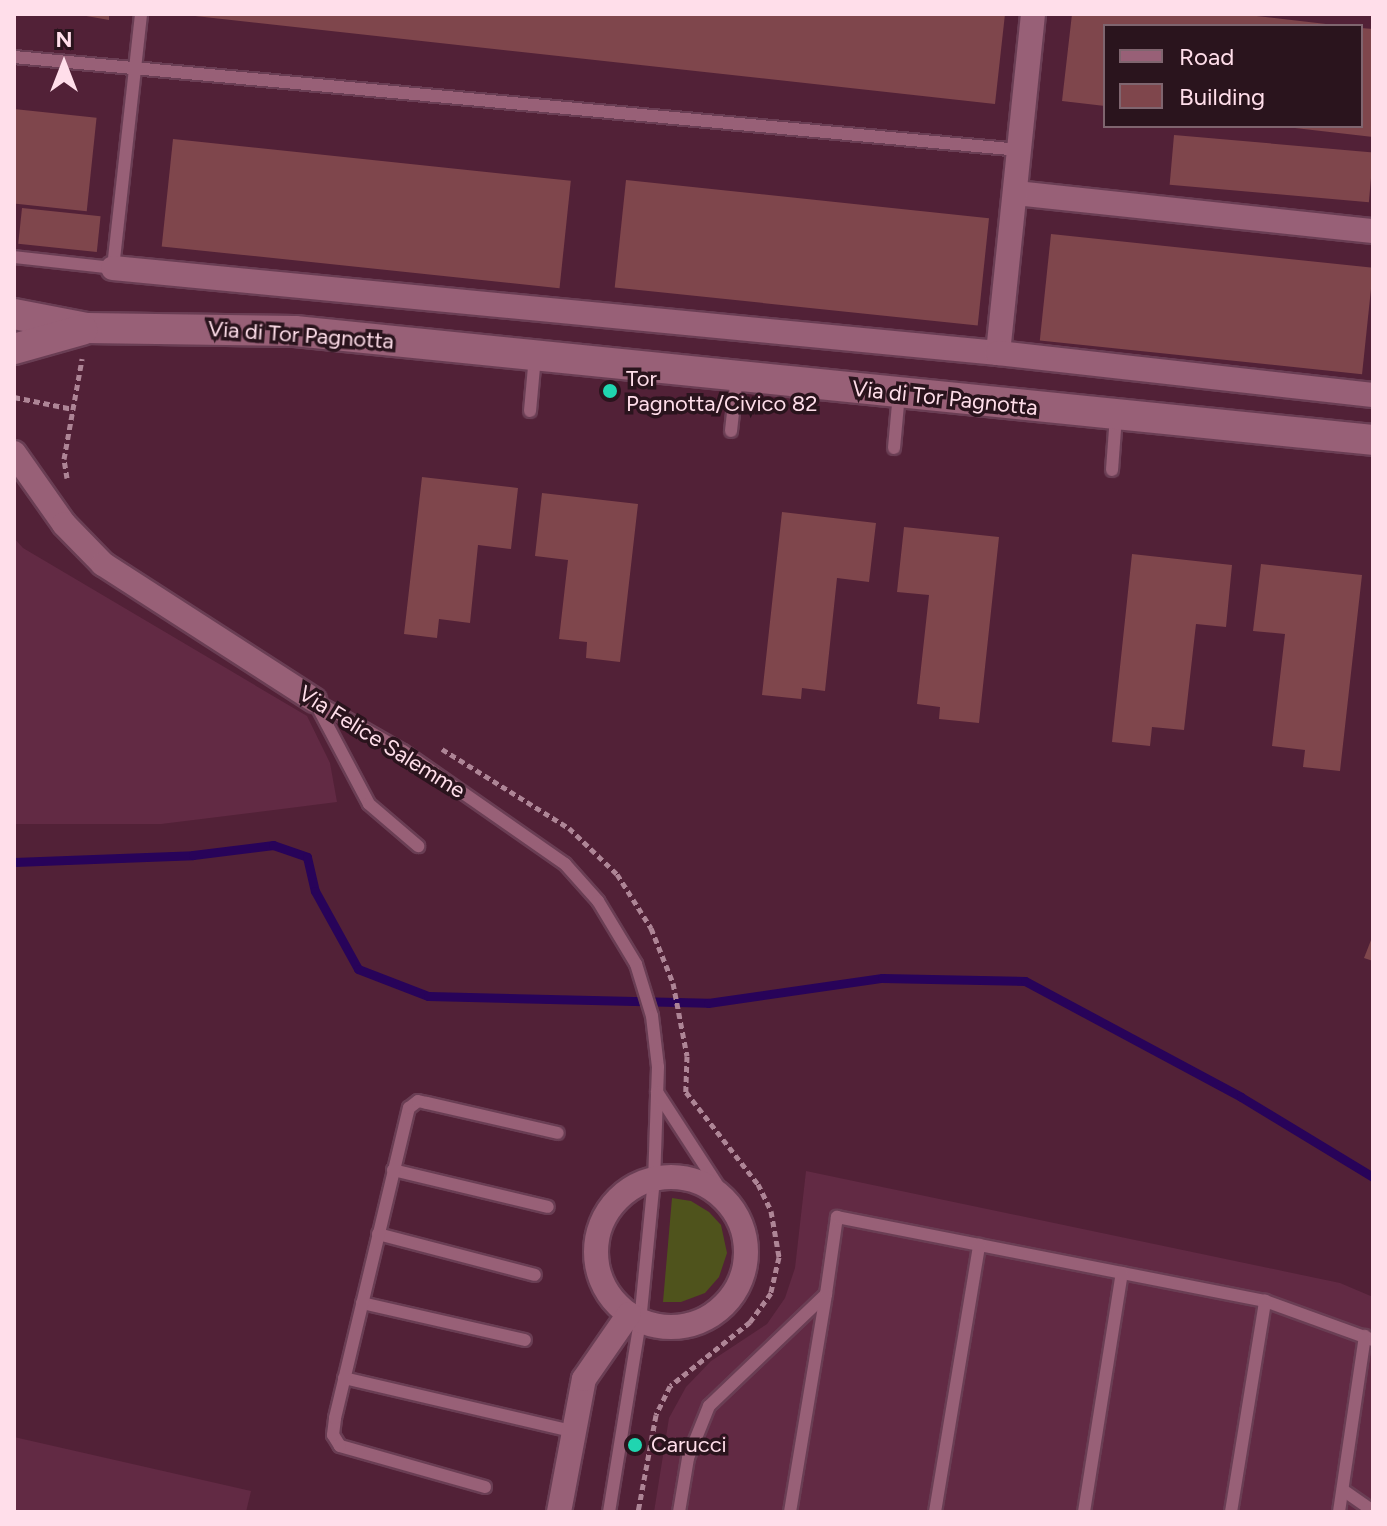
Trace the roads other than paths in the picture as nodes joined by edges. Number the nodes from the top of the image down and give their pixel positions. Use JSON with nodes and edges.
{"nodes":[{"id":1,"x":141,"y":14,"type":"edge"},
{"id":2,"x":1033,"y":14,"type":"edge"},
{"id":3,"x":14,"y":57,"type":"edge"},
{"id":4,"x":136,"y":69,"type":"junction"},
{"id":5,"x":1020,"y":150,"type":"junction"},
{"id":6,"x":1016,"y":193,"type":"junction"},
{"id":7,"x":1373,"y":231,"type":"edge"},
{"id":8,"x":14,"y":257,"type":"edge"},
{"id":9,"x":113,"y":268,"type":"junction"},
{"id":10,"x":14,"y":314,"type":"edge"},
{"id":11,"x":87,"y":328,"type":"junction"},
{"id":12,"x":14,"y":349,"type":"edge"},
{"id":13,"x":998,"y":353,"type":"junction"},
{"id":14,"x":535,"y":356,"type":"junction"},
{"id":15,"x":737,"y":377,"type":"junction"},
{"id":16,"x":899,"y":393,"type":"junction"},
{"id":17,"x":1373,"y":395,"type":"edge"},
{"id":18,"x":530,"y":411,"type":"dead end"},
{"id":19,"x":1116,"y":415,"type":"junction"},
{"id":20,"x":731,"y":431,"type":"dead end"},
{"id":21,"x":1373,"y":440,"type":"edge"},
{"id":22,"x":894,"y":448,"type":"dead end"},
{"id":23,"x":14,"y":453,"type":"edge"},
{"id":24,"x":1112,"y":470,"type":"dead end"},
{"id":25,"x":314,"y":700,"type":"junction"},
{"id":26,"x":418,"y":846,"type":"dead end"},
{"id":27,"x":657,"y":1092,"type":"junction"},
{"id":28,"x":558,"y":1133,"type":"dead end"},
{"id":29,"x":393,"y":1170,"type":"junction"},
{"id":30,"x":654,"y":1179,"type":"junction"},
{"id":31,"x":548,"y":1207,"type":"dead end"},
{"id":32,"x":733,"y":1209,"type":"junction"},
{"id":33,"x":378,"y":1234,"type":"junction"},
{"id":34,"x":979,"y":1245,"type":"junction"},
{"id":35,"x":1122,"y":1273,"type":"junction"},
{"id":36,"x":535,"y":1275,"type":"dead end"},
{"id":37,"x":826,"y":1294,"type":"junction"},
{"id":38,"x":1265,"y":1301,"type":"junction"},
{"id":39,"x":362,"y":1303,"type":"junction"},
{"id":40,"x":634,"y":1317,"type":"junction"},
{"id":41,"x":1369,"y":1338,"type":"edge"},
{"id":42,"x":525,"y":1340,"type":"dead end"},
{"id":43,"x":344,"y":1378,"type":"junction"},
{"id":44,"x":572,"y":1431,"type":"junction"},
{"id":45,"x":485,"y":1487,"type":"dead end"},
{"id":46,"x":1343,"y":1490,"type":"junction"},
{"id":47,"x":1373,"y":1511,"type":"edge"},
{"id":48,"x":559,"y":1512,"type":"edge"},
{"id":49,"x":609,"y":1512,"type":"edge"},
{"id":50,"x":679,"y":1512,"type":"edge"},
{"id":51,"x":790,"y":1512,"type":"edge"},
{"id":52,"x":935,"y":1512,"type":"edge"},
{"id":53,"x":1084,"y":1512,"type":"edge"},
{"id":54,"x":1231,"y":1512,"type":"edge"},
{"id":55,"x":1339,"y":1512,"type":"edge"}],
"edges":[{"from":1,"to":4,"type":"lane"},
{"from":2,"to":5,"type":"street"},
{"from":3,"to":4,"type":"lane"},
{"from":4,"to":5,"type":"lane"},
{"from":4,"to":9,"type":"lane"},
{"from":5,"to":6,"type":"street"},
{"from":6,"to":7,"type":"street"},
{"from":6,"to":13,"type":"street"},
{"from":8,"to":9,"type":"lane"},
{"from":9,"to":13,"type":"street"},
{"from":10,"to":11,"type":"street","name":"Via di Tor Pagnotta"},
{"from":11,"to":12,"type":"street","name":"Via di Tor Pagnotta"},
{"from":11,"to":14,"type":"street","name":"Via di Tor Pagnotta"},
{"from":13,"to":17,"type":"street"},
{"from":14,"to":15,"type":"street","name":"Via di Tor Pagnotta"},
{"from":14,"to":18,"type":"lane"},
{"from":15,"to":16,"type":"street","name":"Via di Tor Pagnotta"},
{"from":15,"to":20,"type":"lane"},
{"from":16,"to":19,"type":"street","name":"Via di Tor Pagnotta"},
{"from":16,"to":22,"type":"lane"},
{"from":19,"to":21,"type":"street","name":"Via di Tor Pagnotta"},
{"from":19,"to":24,"type":"lane"},
{"from":23,"to":25,"type":"street","name":"Via Felice Salemme"},
{"from":25,"to":26,"type":"lane"},
{"from":25,"to":27,"type":"lane","name":"Via Felice Salemme"},
{"from":27,"to":30,"type":"lane","name":"Via Felice Salemme"},
{"from":27,"to":32,"type":"lane","name":"Via Felice Salemme"},
{"from":28,"to":29,"type":"lane"},
{"from":29,"to":31,"type":"lane"},
{"from":29,"to":33,"type":"lane"},
{"from":30,"to":32,"type":"street"},
{"from":30,"to":40,"type":"lane","name":"Via Felice Salemme"},
{"from":30,"to":40,"type":"street"},
{"from":32,"to":40,"type":"street","name":"Via Felice Salemme"},
{"from":33,"to":36,"type":"lane"},
{"from":33,"to":39,"type":"lane"},
{"from":34,"to":35,"type":"lane"},
{"from":34,"to":37,"type":"lane"},
{"from":34,"to":52,"type":"lane"},
{"from":35,"to":38,"type":"lane"},
{"from":35,"to":53,"type":"lane"},
{"from":37,"to":50,"type":"lane"},
{"from":37,"to":51,"type":"lane"},
{"from":38,"to":41,"type":"lane"},
{"from":38,"to":54,"type":"lane"},
{"from":39,"to":42,"type":"lane"},
{"from":39,"to":43,"type":"lane"},
{"from":40,"to":44,"type":"street"},
{"from":40,"to":49,"type":"lane"},
{"from":41,"to":46,"type":"lane"},
{"from":43,"to":44,"type":"lane"},
{"from":43,"to":45,"type":"lane"},
{"from":44,"to":48,"type":"street"},
{"from":46,"to":47,"type":"lane"},
{"from":46,"to":55,"type":"lane"}]}
